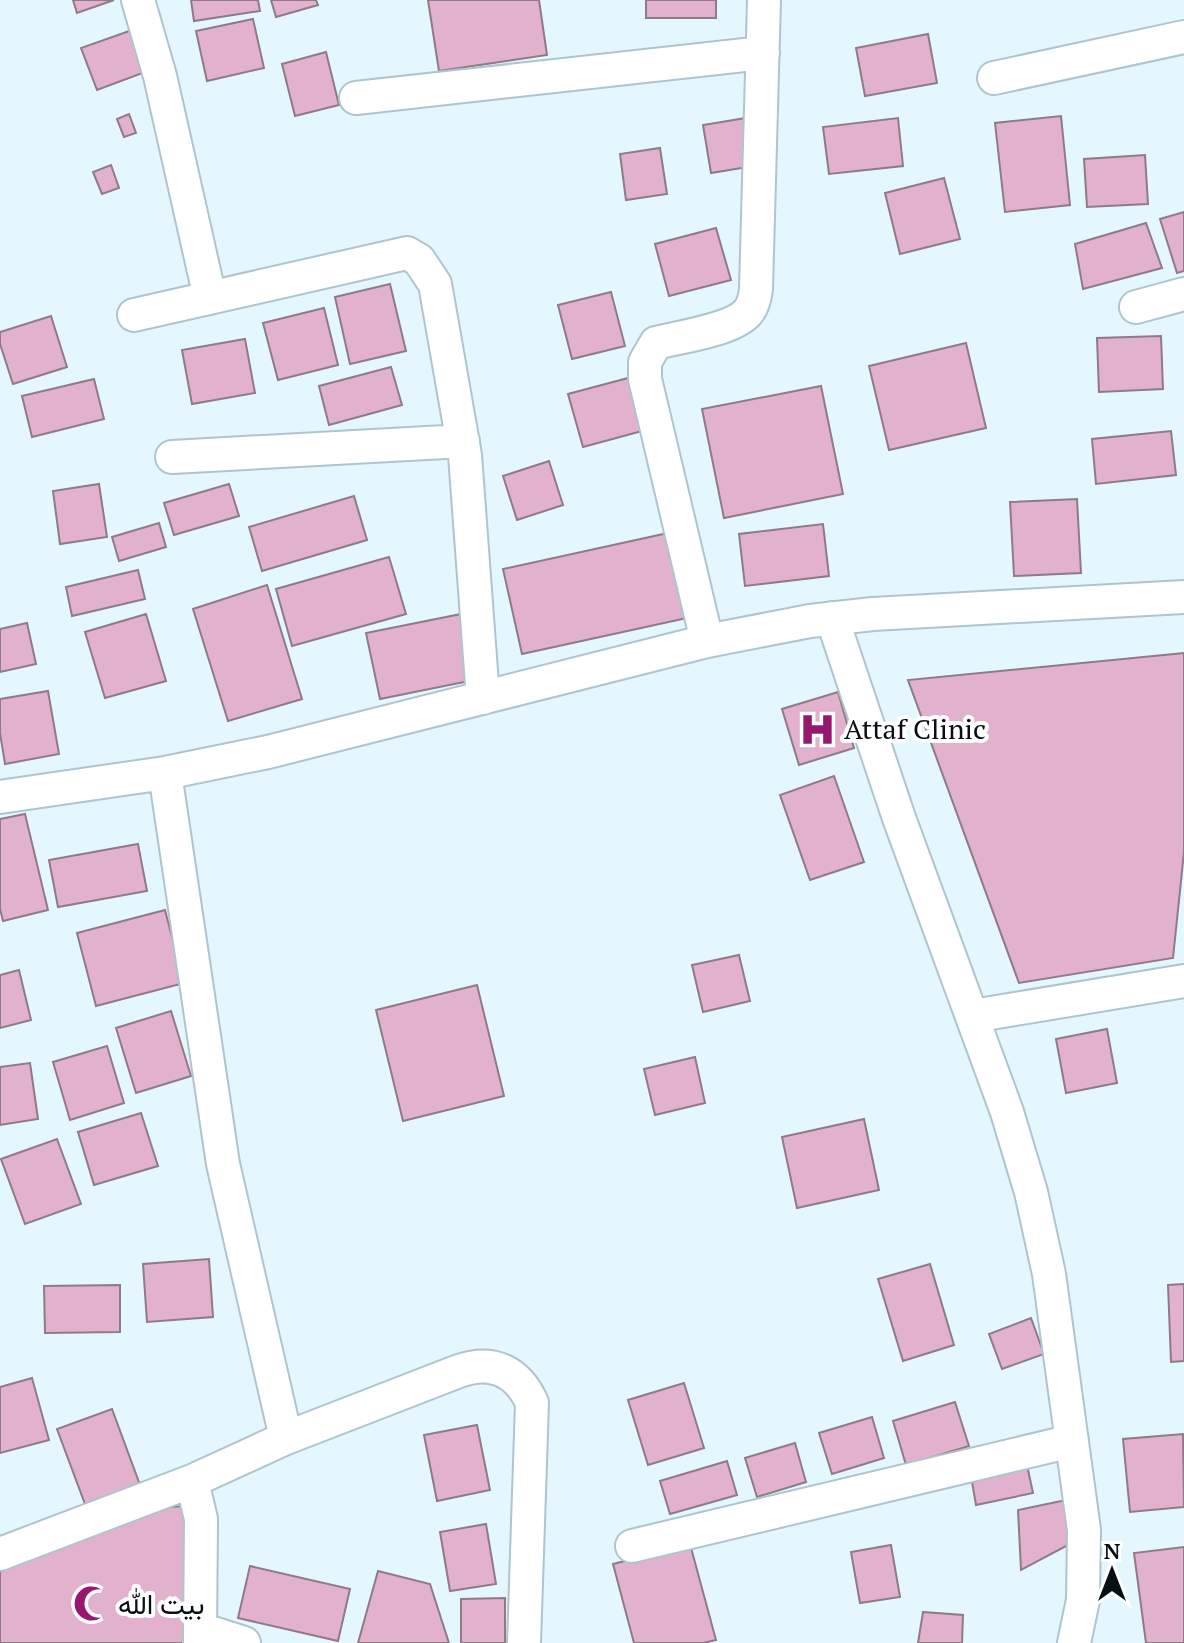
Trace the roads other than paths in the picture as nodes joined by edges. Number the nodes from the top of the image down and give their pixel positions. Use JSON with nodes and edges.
{"nodes":[{"id":1,"x":138,"y":0,"type":"edge"},
{"id":2,"x":764,"y":0,"type":"edge"},
{"id":3,"x":1184,"y":37,"type":"edge"},
{"id":4,"x":763,"y":53,"type":"junction"},
{"id":5,"x":994,"y":78,"type":"dead end"},
{"id":6,"x":356,"y":98,"type":"dead end"},
{"id":7,"x":1184,"y":294,"type":"edge"},
{"id":8,"x":210,"y":298,"type":"junction"},
{"id":9,"x":1136,"y":307,"type":"dead end"},
{"id":10,"x":134,"y":315,"type":"dead end"},
{"id":11,"x":463,"y":441,"type":"junction"},
{"id":12,"x":172,"y":457,"type":"dead end"},
{"id":13,"x":1184,"y":597,"type":"edge"},
{"id":14,"x":832,"y":618,"type":"junction"},
{"id":15,"x":707,"y":641,"type":"junction"},
{"id":16,"x":483,"y":698,"type":"junction"},
{"id":17,"x":165,"y":773,"type":"junction"},
{"id":18,"x":0,"y":797,"type":"edge"},
{"id":19,"x":1184,"y":981,"type":"edge"},
{"id":20,"x":973,"y":1016,"type":"junction"},
{"id":21,"x":286,"y":1438,"type":"junction"},
{"id":22,"x":1072,"y":1441,"type":"junction"},
{"id":23,"x":192,"y":1481,"type":"junction"},
{"id":24,"x":632,"y":1546,"type":"dead end"},
{"id":25,"x":0,"y":1554,"type":"edge"},
{"id":26,"x":200,"y":1636,"type":"edge"},
{"id":27,"x":244,"y":1643,"type":"edge"},
{"id":28,"x":524,"y":1643,"type":"edge"},
{"id":29,"x":1074,"y":1643,"type":"edge"}],
"edges":[{"from":1,"to":8,"type":"street"},
{"from":2,"to":4,"type":"street"},
{"from":3,"to":5,"type":"street"},
{"from":4,"to":6,"type":"street"},
{"from":4,"to":15,"type":"street"},
{"from":7,"to":9,"type":"street"},
{"from":8,"to":10,"type":"street"},
{"from":8,"to":11,"type":"street"},
{"from":11,"to":12,"type":"street"},
{"from":11,"to":16,"type":"street"},
{"from":13,"to":14,"type":"street"},
{"from":14,"to":15,"type":"street"},
{"from":14,"to":20,"type":"street"},
{"from":15,"to":16,"type":"street"},
{"from":16,"to":17,"type":"street"},
{"from":17,"to":18,"type":"street"},
{"from":17,"to":21,"type":"street"},
{"from":19,"to":20,"type":"street"},
{"from":20,"to":22,"type":"street"},
{"from":21,"to":23,"type":"street"},
{"from":21,"to":28,"type":"street"},
{"from":22,"to":24,"type":"street"},
{"from":22,"to":29,"type":"street"},
{"from":23,"to":25,"type":"street"},
{"from":23,"to":26,"type":"street"},
{"from":26,"to":27,"type":"street"}]}
